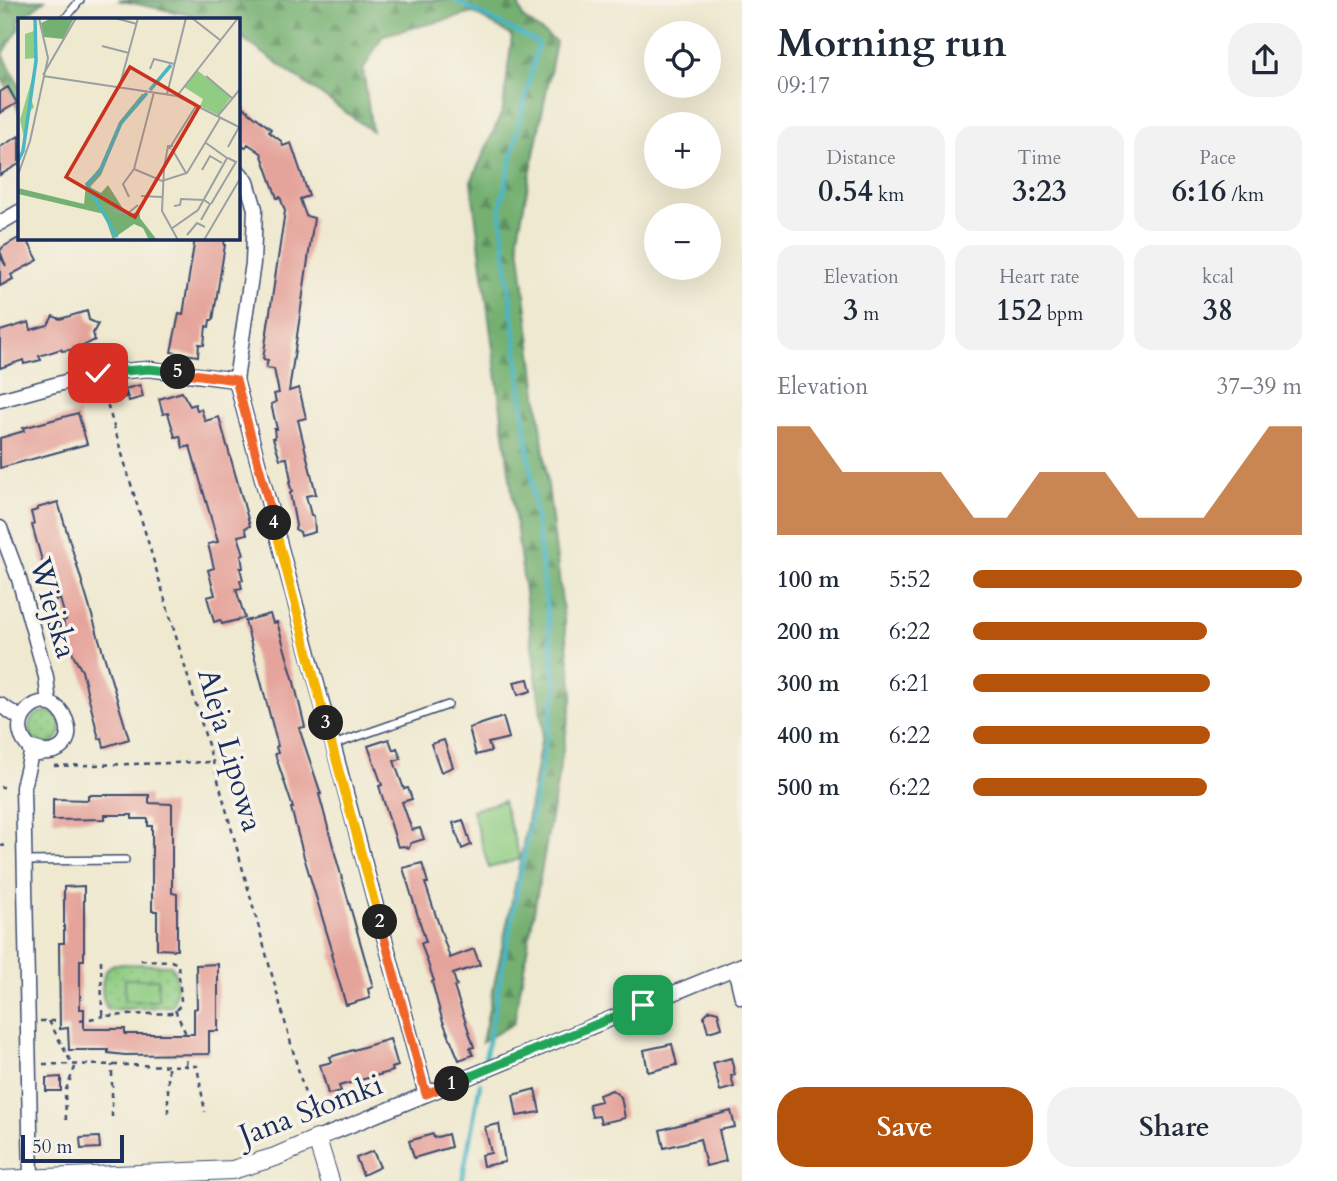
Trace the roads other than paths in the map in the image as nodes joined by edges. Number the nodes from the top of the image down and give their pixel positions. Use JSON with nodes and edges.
{"nodes":[{"id":1,"x":79,"y":0,"type":"edge"},
{"id":2,"x":66,"y":18,"type":"edge"},
{"id":3,"x":240,"y":173,"type":"edge"},
{"id":4,"x":18,"y":213,"type":"edge"},
{"id":5,"x":0,"y":223,"type":"edge"},
{"id":6,"x":236,"y":380,"type":"junction"},
{"id":7,"x":0,"y":400,"type":"edge"},
{"id":8,"x":0,"y":528,"type":"edge"},
{"id":9,"x":49,"y":704,"type":"junction"},
{"id":10,"x":0,"y":705,"type":"edge"},
{"id":11,"x":448,"y":705,"type":"dead end"},
{"id":12,"x":22,"y":719,"type":"junction"},
{"id":13,"x":332,"y":745,"type":"junction"},
{"id":14,"x":36,"y":751,"type":"junction"},
{"id":15,"x":125,"y":860,"type":"dead end"},
{"id":16,"x":24,"y":861,"type":"junction"},
{"id":17,"x":738,"y":967,"type":"edge"},
{"id":18,"x":742,"y":997,"type":"edge"},
{"id":19,"x":426,"y":1094,"type":"junction"},
{"id":20,"x":317,"y":1139,"type":"junction"},
{"id":21,"x":231,"y":1176,"type":"edge"},
{"id":22,"x":31,"y":1178,"type":"junction"},
{"id":23,"x":0,"y":1180,"type":"edge"},
{"id":24,"x":330,"y":1181,"type":"edge"}],
"edges":[{"from":1,"to":2,"type":"lane"},
{"from":3,"to":6,"type":"street"},
{"from":4,"to":5,"type":"street"},
{"from":6,"to":7,"type":"street"},
{"from":6,"to":13,"type":"street"},
{"from":8,"to":9,"type":"street","name":"Wiejska"},
{"from":9,"to":12,"type":"street"},
{"from":9,"to":14,"type":"street"},
{"from":10,"to":12,"type":"street"},
{"from":11,"to":13,"type":"lane"},
{"from":12,"to":14,"type":"street"},
{"from":13,"to":19,"type":"street"},
{"from":14,"to":16,"type":"street"},
{"from":15,"to":16,"type":"lane"},
{"from":16,"to":22,"type":"street"},
{"from":17,"to":18,"type":"street"},
{"from":17,"to":19,"type":"street","name":"Jana Słomki"},
{"from":19,"to":20,"type":"street","name":"Jana Słomki"},
{"from":20,"to":21,"type":"street","name":"Jana Słomki"},
{"from":20,"to":24,"type":"street"},
{"from":21,"to":22,"type":"street","name":"Jana Słomki"},
{"from":22,"to":23,"type":"street","name":"Jana Słomki"}]}
